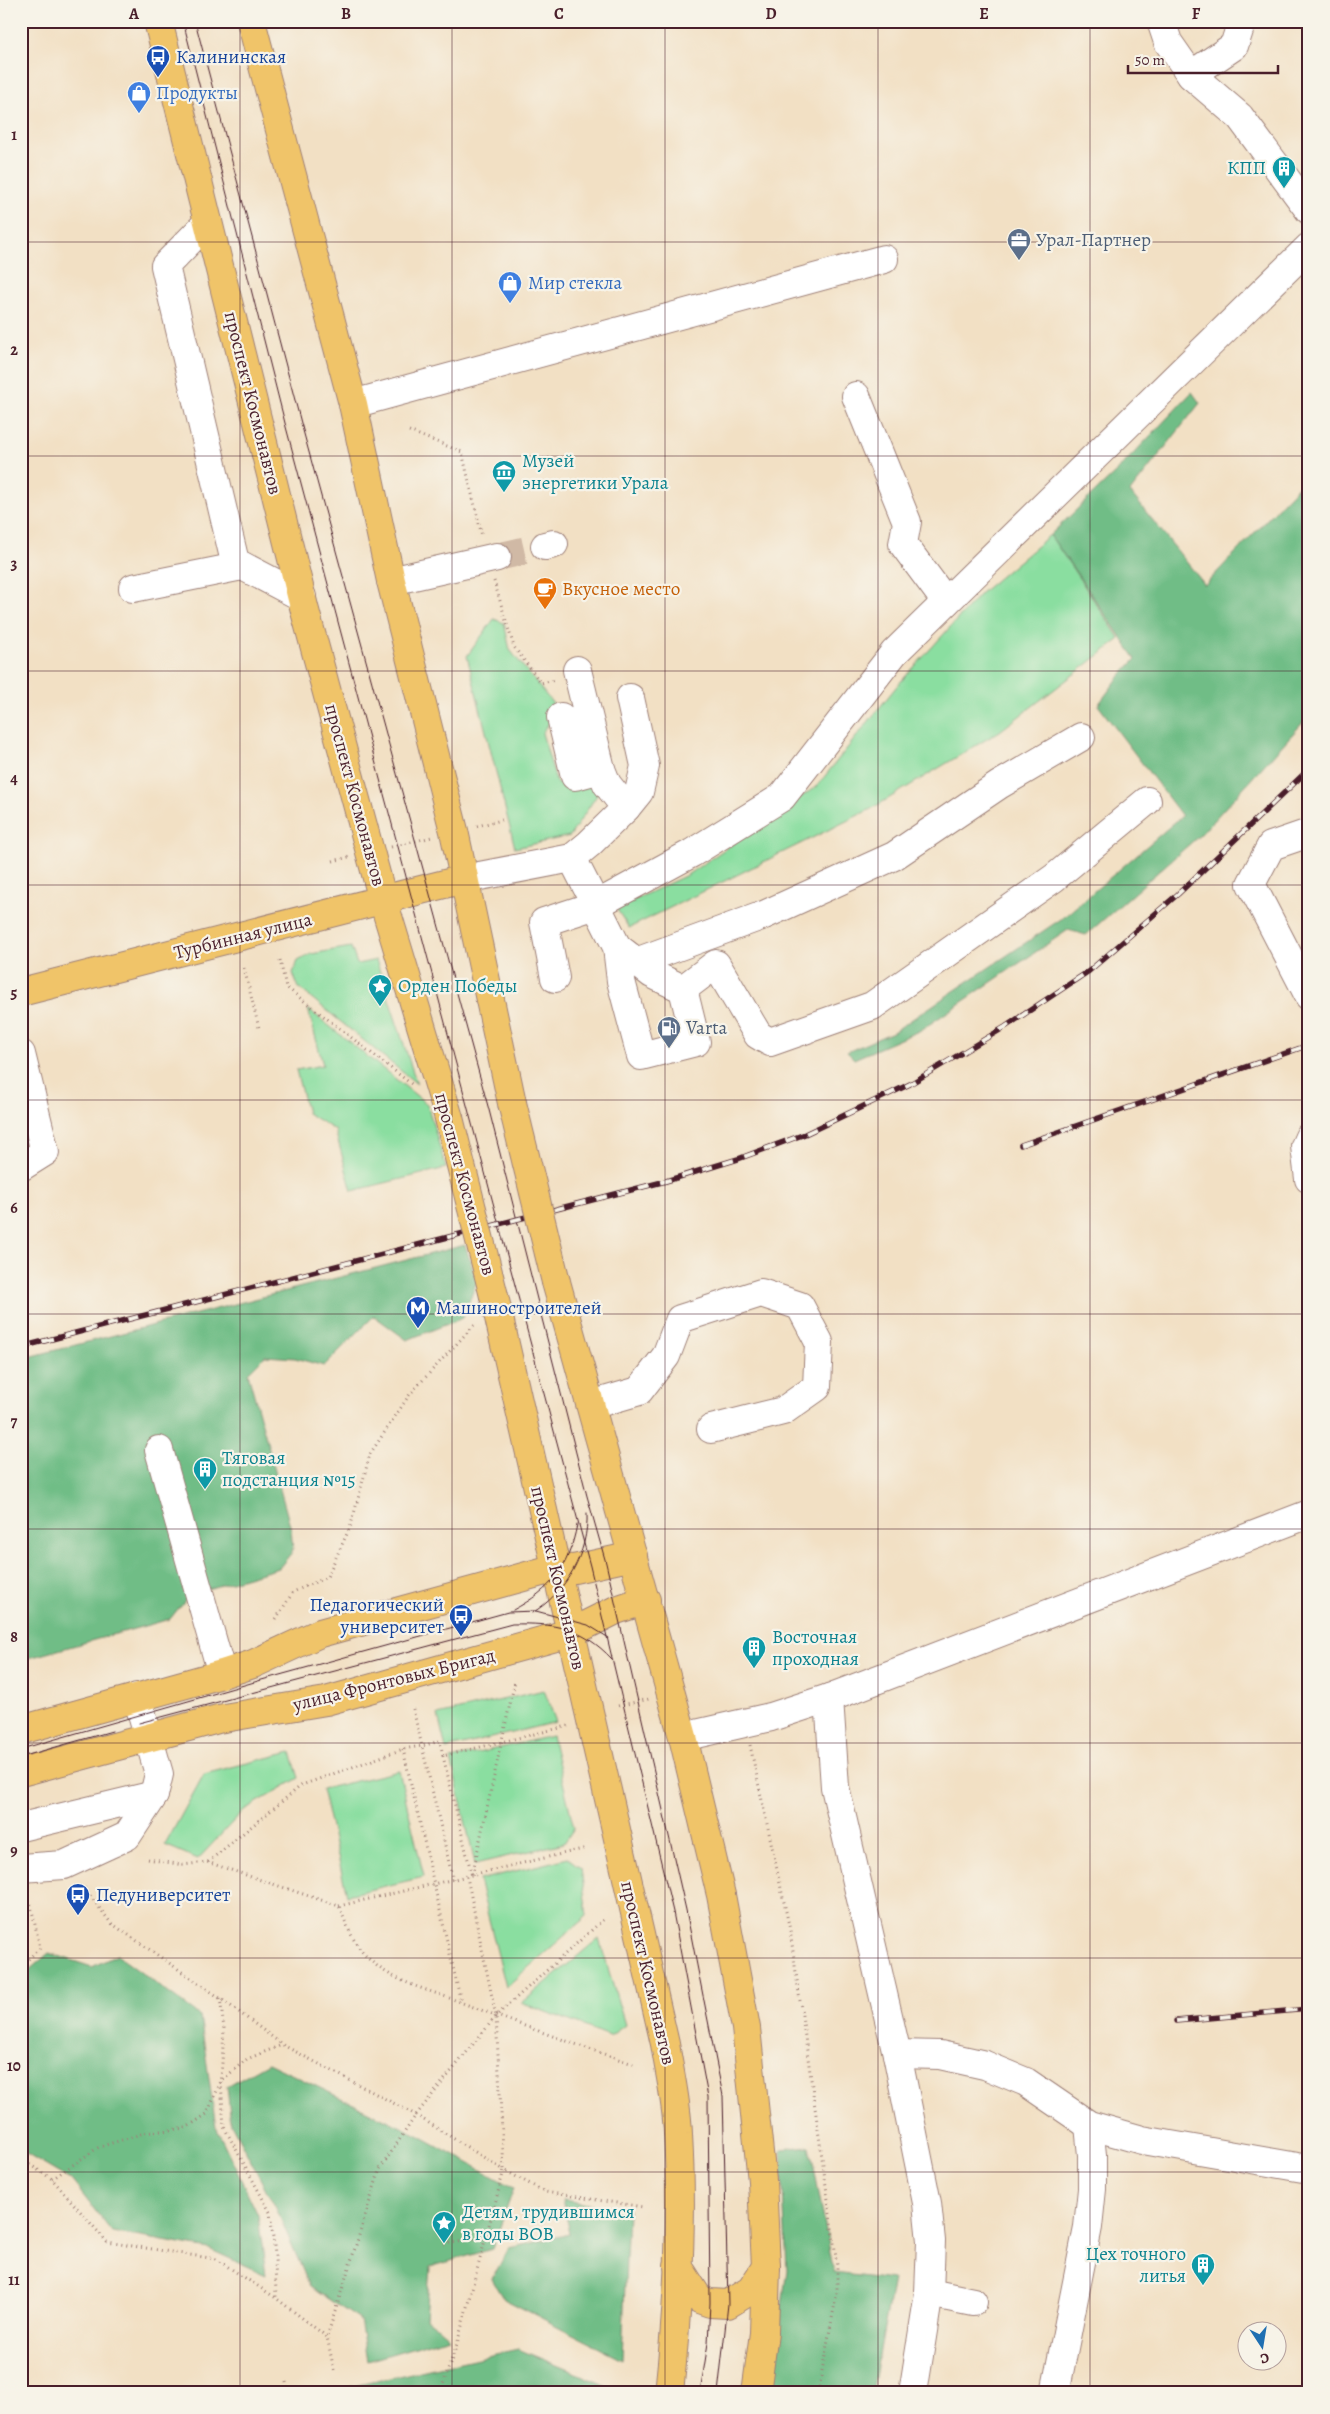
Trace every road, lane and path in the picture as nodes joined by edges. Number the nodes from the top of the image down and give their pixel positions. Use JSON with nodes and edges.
{"nodes":[{"id":1,"x":158,"y":21,"type":"edge"},
{"id":2,"x":251,"y":21,"type":"edge"},
{"id":3,"x":1161,"y":21,"type":"edge"},
{"id":4,"x":1242,"y":21,"type":"edge"},
{"id":5,"x":1191,"y":75,"type":"junction"},
{"id":6,"x":1304,"y":203,"type":"edge"},
{"id":7,"x":208,"y":222,"type":"junction"},
{"id":8,"x":1309,"y":247,"type":"edge"},
{"id":9,"x":884,"y":259,"type":"dead end"},
{"id":10,"x":856,"y":396,"type":"dead end"},
{"id":11,"x":353,"y":404,"type":"junction"},
{"id":12,"x":497,"y":557,"type":"tunnel mouth"},
{"id":13,"x":242,"y":566,"type":"junction"},
{"id":14,"x":391,"y":581,"type":"junction"},
{"id":15,"x":133,"y":588,"type":"dead end"},
{"id":16,"x":302,"y":598,"type":"junction"},
{"id":17,"x":946,"y":602,"type":"junction"},
{"id":18,"x":577,"y":670,"type":"dead end"},
{"id":19,"x":630,"y":698,"type":"dead end"},
{"id":20,"x":561,"y":717,"type":"dead end"},
{"id":21,"x":1081,"y":737,"type":"dead end"},
{"id":22,"x":601,"y":769,"type":"junction"},
{"id":23,"x":1147,"y":802,"type":"dead end"},
{"id":24,"x":626,"y":808,"type":"junction"},
{"id":25,"x":502,"y":820,"type":"dead end"},
{"id":26,"x":454,"y":831,"type":"junction"},
{"id":27,"x":1309,"y":833,"type":"edge"},
{"id":28,"x":371,"y":852,"type":"junction"},
{"id":29,"x":572,"y":858,"type":"junction"},
{"id":30,"x":333,"y":861,"type":"dead end"},
{"id":31,"x":464,"y":879,"type":"junction"},
{"id":32,"x":383,"y":900,"type":"junction"},
{"id":33,"x":596,"y":905,"type":"junction"},
{"id":34,"x":627,"y":955,"type":"junction"},
{"id":35,"x":280,"y":960,"type":"dead end"},
{"id":36,"x":244,"y":968,"type":"dead end"},
{"id":37,"x":555,"y":978,"type":"dead end"},
{"id":38,"x":684,"y":989,"type":"junction"},
{"id":39,"x":21,"y":992,"type":"edge"},
{"id":40,"x":1309,"y":996,"type":"edge"},
{"id":41,"x":259,"y":1028,"type":"dead end"},
{"id":42,"x":21,"y":1054,"type":"edge"},
{"id":43,"x":417,"y":1088,"type":"dead end"},
{"id":44,"x":1309,"y":1137,"type":"edge"},
{"id":45,"x":21,"y":1167,"type":"edge"},
{"id":46,"x":1309,"y":1179,"type":"edge"},
{"id":47,"x":479,"y":1320,"type":"dead end"},
{"id":48,"x":591,"y":1405,"type":"junction"},
{"id":49,"x":711,"y":1429,"type":"dead end"},
{"id":50,"x":159,"y":1450,"type":"dead end"},
{"id":51,"x":1309,"y":1514,"type":"edge"},
{"id":52,"x":634,"y":1556,"type":"junction"},
{"id":53,"x":556,"y":1568,"type":"junction"},
{"id":54,"x":646,"y":1600,"type":"junction"},
{"id":55,"x":276,"y":1619,"type":"dead end"},
{"id":56,"x":570,"y":1634,"type":"junction"},
{"id":57,"x":222,"y":1674,"type":"junction"},
{"id":58,"x":515,"y":1682,"type":"dead end"},
{"id":59,"x":137,"y":1697,"type":"junction"},
{"id":60,"x":653,"y":1698,"type":"dead end"},
{"id":61,"x":829,"y":1698,"type":"junction"},
{"id":62,"x":618,"y":1706,"type":"dead end"},
{"id":63,"x":413,"y":1709,"type":"dead end"},
{"id":64,"x":571,"y":1725,"type":"dead end"},
{"id":65,"x":21,"y":1730,"type":"edge"},
{"id":66,"x":148,"y":1737,"type":"junction"},
{"id":67,"x":683,"y":1737,"type":"junction"},
{"id":68,"x":502,"y":1742,"type":"junction"},
{"id":69,"x":750,"y":1745,"type":"dead end"},
{"id":70,"x":422,"y":1746,"type":"junction"},
{"id":71,"x":403,"y":1750,"type":"junction"},
{"id":72,"x":443,"y":1756,"type":"junction"},
{"id":73,"x":21,"y":1772,"type":"edge"},
{"id":74,"x":154,"y":1795,"type":"junction"},
{"id":75,"x":21,"y":1827,"type":"edge"},
{"id":76,"x":587,"y":1848,"type":"dead end"},
{"id":77,"x":148,"y":1858,"type":"dead end"},
{"id":78,"x":207,"y":1862,"type":"junction"},
{"id":79,"x":21,"y":1868,"type":"edge"},
{"id":80,"x":472,"y":1876,"type":"junction"},
{"id":81,"x":467,"y":1877,"type":"junction"},
{"id":82,"x":453,"y":1880,"type":"junction"},
{"id":83,"x":434,"y":1884,"type":"junction"},
{"id":84,"x":84,"y":1888,"type":"dead end"},
{"id":85,"x":30,"y":1901,"type":"dead end"},
{"id":86,"x":339,"y":1906,"type":"junction"},
{"id":87,"x":604,"y":1919,"type":"dead end"},
{"id":88,"x":21,"y":1966,"type":"edge"},
{"id":89,"x":220,"y":1998,"type":"junction"},
{"id":90,"x":461,"y":2002,"type":"junction"},
{"id":91,"x":496,"y":2016,"type":"junction"},
{"id":92,"x":283,"y":2045,"type":"junction"},
{"id":93,"x":897,"y":2054,"type":"junction"},
{"id":94,"x":636,"y":2065,"type":"dead end"},
{"id":95,"x":221,"y":2081,"type":"junction"},
{"id":96,"x":416,"y":2115,"type":"junction"},
{"id":97,"x":1088,"y":2124,"type":"junction"},
{"id":98,"x":21,"y":2159,"type":"edge"},
{"id":99,"x":1309,"y":2169,"type":"edge"},
{"id":100,"x":504,"y":2170,"type":"junction"},
{"id":101,"x":52,"y":2180,"type":"junction"},
{"id":102,"x":643,"y":2207,"type":"dead end"},
{"id":103,"x":485,"y":2238,"type":"junction"},
{"id":104,"x":444,"y":2244,"type":"dead end"},
{"id":105,"x":678,"y":2266,"type":"junction"},
{"id":106,"x":766,"y":2267,"type":"junction"},
{"id":107,"x":929,"y":2293,"type":"junction"},
{"id":108,"x":276,"y":2298,"type":"junction"},
{"id":109,"x":973,"y":2302,"type":"dead end"},
{"id":110,"x":327,"y":2337,"type":"junction"},
{"id":111,"x":334,"y":2370,"type":"dead end"},
{"id":112,"x":286,"y":2382,"type":"dead end"},
{"id":113,"x":288,"y":2393,"type":"edge"},
{"id":114,"x":440,"y":2393,"type":"edge"},
{"id":115,"x":669,"y":2393,"type":"edge"},
{"id":116,"x":756,"y":2393,"type":"edge"},
{"id":117,"x":818,"y":2393,"type":"edge"},
{"id":118,"x":914,"y":2393,"type":"edge"},
{"id":119,"x":1054,"y":2393,"type":"edge"}],
"edges":[{"from":1,"to":7,"type":"main road","name":"проспект Космонавтов"},
{"from":2,"to":11,"type":"main road"},
{"from":3,"to":5,"type":"street"},
{"from":4,"to":5,"type":"street"},
{"from":5,"to":6,"type":"street"},
{"from":7,"to":13,"type":"street"},
{"from":7,"to":16,"type":"main road","name":"проспект Космонавтов"},
{"from":8,"to":17,"type":"street"},
{"from":9,"to":11,"type":"street"},
{"from":10,"to":17,"type":"street"},
{"from":11,"to":14,"type":"main road"},
{"from":12,"to":14,"type":"street"},
{"from":13,"to":15,"type":"street"},
{"from":13,"to":16,"type":"street"},
{"from":14,"to":26,"type":"main road"},
{"from":16,"to":28,"type":"main road","name":"проспект Космонавтов"},
{"from":17,"to":33,"type":"street"},
{"from":18,"to":22,"type":"street"},
{"from":19,"to":24,"type":"street"},
{"from":20,"to":22,"type":"street"},
{"from":21,"to":34,"type":"street"},
{"from":22,"to":24,"type":"street"},
{"from":23,"to":38,"type":"street"},
{"from":24,"to":29,"type":"street"},
{"from":25,"to":26,"type":"path"},
{"from":26,"to":28,"type":"path"},
{"from":26,"to":31,"type":"main road"},
{"from":27,"to":40,"type":"street"},
{"from":28,"to":30,"type":"path"},
{"from":28,"to":32,"type":"main road","name":"проспект Космонавтов"},
{"from":29,"to":31,"type":"street"},
{"from":29,"to":33,"type":"street"},
{"from":31,"to":32,"type":"main road","name":"Турбинная улица"},
{"from":31,"to":48,"type":"main road","bridge":true},
{"from":32,"to":39,"type":"main road","name":"Турбинная улица"},
{"from":32,"to":53,"type":"main road","name":"проспект Космонавтов","bridge":true},
{"from":33,"to":34,"type":"street"},
{"from":33,"to":37,"type":"street"},
{"from":34,"to":38,"type":"street"},
{"from":34,"to":38,"type":"street"},
{"from":35,"to":43,"type":"path"},
{"from":36,"to":41,"type":"path"},
{"from":42,"to":45,"type":"street"},
{"from":44,"to":46,"type":"street"},
{"from":47,"to":55,"type":"path"},
{"from":48,"to":49,"type":"street"},
{"from":48,"to":52,"type":"main road"},
{"from":50,"to":57,"type":"street"},
{"from":51,"to":61,"type":"street"},
{"from":52,"to":53,"type":"main road"},
{"from":52,"to":54,"type":"main road"},
{"from":53,"to":56,"type":"main road","name":"проспект Космонавтов"},
{"from":53,"to":57,"type":"main road"},
{"from":54,"to":56,"type":"main road","name":"улица Фронтовых Бригад"},
{"from":54,"to":67,"type":"main road"},
{"from":56,"to":66,"type":"main road","name":"улица Фронтовых Бригад"},
{"from":56,"to":105,"type":"main road","name":"проспект Космонавтов"},
{"from":57,"to":59,"type":"main road"},
{"from":58,"to":68,"type":"path"},
{"from":59,"to":65,"type":"main road"},
{"from":59,"to":66,"type":"street"},
{"from":60,"to":62,"type":"path"},
{"from":61,"to":67,"type":"street"},
{"from":61,"to":93,"type":"street"},
{"from":63,"to":70,"type":"path"},
{"from":64,"to":68,"type":"path"},
{"from":66,"to":73,"type":"main road","name":"улица Фронтовых Бригад"},
{"from":66,"to":74,"type":"street"},
{"from":67,"to":106,"type":"main road"},
{"from":68,"to":72,"type":"path"},
{"from":68,"to":80,"type":"path"},
{"from":69,"to":117,"type":"path"},
{"from":70,"to":71,"type":"path"},
{"from":70,"to":72,"type":"path"},
{"from":70,"to":82,"type":"path"},
{"from":71,"to":78,"type":"path"},
{"from":71,"to":83,"type":"path"},
{"from":72,"to":80,"type":"path"},
{"from":74,"to":75,"type":"street"},
{"from":74,"to":79,"type":"street"},
{"from":76,"to":80,"type":"path"},
{"from":77,"to":78,"type":"path"},
{"from":78,"to":86,"type":"path"},
{"from":80,"to":81,"type":"path"},
{"from":81,"to":82,"type":"path"},
{"from":81,"to":91,"type":"path"},
{"from":82,"to":83,"type":"path"},
{"from":83,"to":86,"type":"path"},
{"from":83,"to":90,"type":"path"},
{"from":84,"to":89,"type":"path"},
{"from":85,"to":88,"type":"path"},
{"from":86,"to":90,"type":"path"},
{"from":87,"to":91,"type":"path"},
{"from":89,"to":92,"type":"path"},
{"from":89,"to":95,"type":"path"},
{"from":90,"to":91,"type":"path"},
{"from":91,"to":94,"type":"path"},
{"from":91,"to":96,"type":"path"},
{"from":91,"to":100,"type":"path"},
{"from":92,"to":95,"type":"path"},
{"from":92,"to":96,"type":"path"},
{"from":93,"to":97,"type":"street"},
{"from":93,"to":107,"type":"street"},
{"from":95,"to":101,"type":"path"},
{"from":95,"to":108,"type":"path"},
{"from":96,"to":100,"type":"path"},
{"from":96,"to":110,"type":"path"},
{"from":97,"to":99,"type":"street"},
{"from":97,"to":119,"type":"street"},
{"from":98,"to":101,"type":"path"},
{"from":100,"to":102,"type":"path"},
{"from":100,"to":103,"type":"path"},
{"from":101,"to":108,"type":"path"},
{"from":103,"to":104,"type":"path"},
{"from":103,"to":114,"type":"path"},
{"from":105,"to":106,"type":"main road"},
{"from":105,"to":115,"type":"main road","name":"проспект Космонавтов"},
{"from":106,"to":116,"type":"main road"},
{"from":107,"to":109,"type":"street"},
{"from":107,"to":118,"type":"street"},
{"from":108,"to":110,"type":"path"},
{"from":110,"to":111,"type":"path"},
{"from":112,"to":113,"type":"path"}]}
